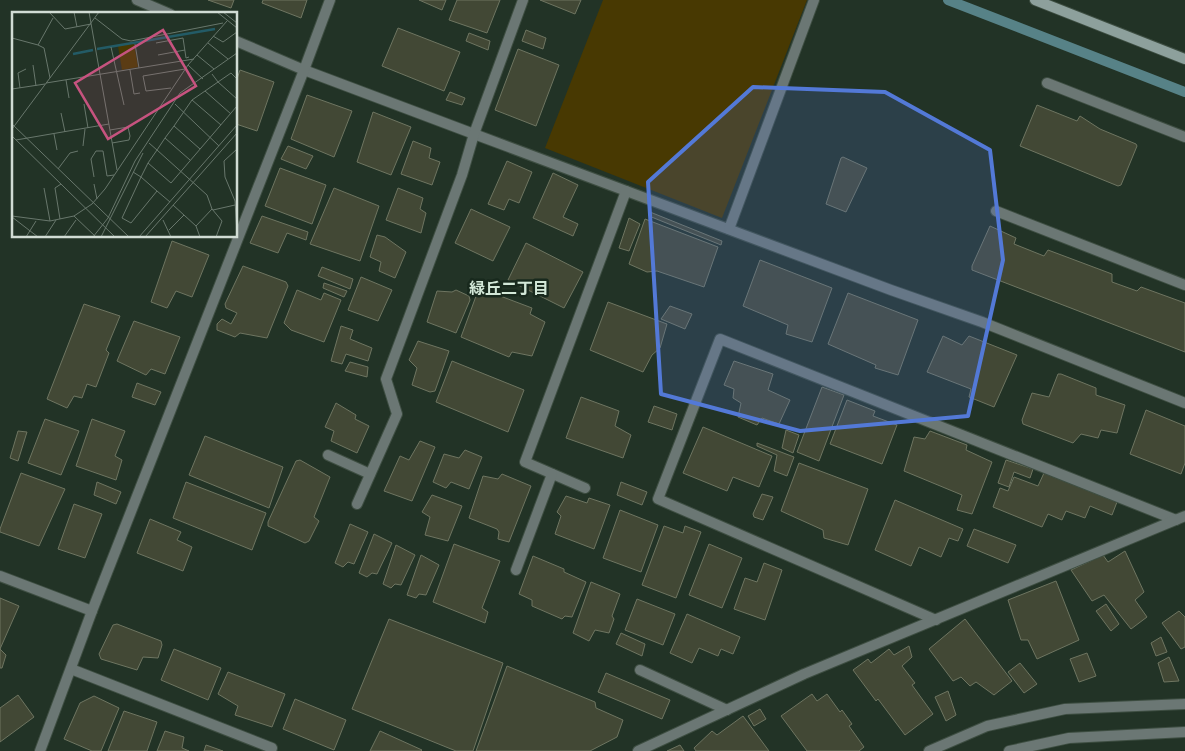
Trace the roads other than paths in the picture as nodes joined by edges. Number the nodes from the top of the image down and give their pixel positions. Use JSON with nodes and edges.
{"nodes":[{"id":1,"x":137,"y":0,"type":"edge"},
{"id":2,"x":330,"y":0,"type":"edge"},
{"id":3,"x":523,"y":0,"type":"edge"},
{"id":4,"x":814,"y":0,"type":"edge"},
{"id":5,"x":1035,"y":0,"type":"edge"},
{"id":6,"x":165,"y":12,"type":"edge"},
{"id":7,"x":238,"y":42,"type":"edge"},
{"id":8,"x":1185,"y":59,"type":"edge"},
{"id":9,"x":304,"y":70,"type":"junction"},
{"id":10,"x":1047,"y":83,"type":"dead end"},
{"id":11,"x":474,"y":134,"type":"junction"},
{"id":12,"x":1185,"y":138,"type":"edge"},
{"id":13,"x":626,"y":191,"type":"junction"},
{"id":14,"x":996,"y":211,"type":"dead end"},
{"id":15,"x":729,"y":229,"type":"junction"},
{"id":16,"x":1185,"y":285,"type":"edge"},
{"id":17,"x":1185,"y":403,"type":"edge"},
{"id":18,"x":328,"y":455,"type":"dead end"},
{"id":19,"x":370,"y":474,"type":"junction"},
{"id":20,"x":552,"y":474,"type":"junction"},
{"id":21,"x":585,"y":488,"type":"dead end"},
{"id":22,"x":357,"y":504,"type":"dead end"},
{"id":23,"x":1180,"y":518,"type":"edge"},
{"id":24,"x":516,"y":570,"type":"dead end"},
{"id":25,"x":0,"y":576,"type":"edge"},
{"id":26,"x":92,"y":611,"type":"junction"},
{"id":27,"x":936,"y":620,"type":"junction"},
{"id":28,"x":70,"y":669,"type":"junction"},
{"id":29,"x":640,"y":670,"type":"dead end"},
{"id":30,"x":1185,"y":704,"type":"edge"},
{"id":31,"x":727,"y":710,"type":"junction"},
{"id":32,"x":1185,"y":732,"type":"edge"},
{"id":33,"x":40,"y":751,"type":"edge"},
{"id":34,"x":271,"y":751,"type":"edge"},
{"id":35,"x":638,"y":751,"type":"edge"},
{"id":36,"x":929,"y":751,"type":"edge"},
{"id":37,"x":1009,"y":751,"type":"edge"}],
"edges":[{"from":1,"to":6,"type":"street"},
{"from":2,"to":9,"type":"street"},
{"from":3,"to":11,"type":"street"},
{"from":4,"to":15,"type":"street"},
{"from":5,"to":8,"type":"street"},
{"from":7,"to":9,"type":"street"},
{"from":9,"to":11,"type":"street"},
{"from":9,"to":26,"type":"street"},
{"from":10,"to":12,"type":"street"},
{"from":11,"to":13,"type":"street"},
{"from":11,"to":19,"type":"street"},
{"from":13,"to":15,"type":"street"},
{"from":13,"to":20,"type":"street"},
{"from":14,"to":16,"type":"street"},
{"from":15,"to":17,"type":"street"},
{"from":18,"to":19,"type":"street"},
{"from":19,"to":22,"type":"street"},
{"from":20,"to":21,"type":"street"},
{"from":20,"to":24,"type":"street"},
{"from":23,"to":27,"type":"street"},
{"from":23,"to":27,"type":"street"},
{"from":25,"to":26,"type":"street"},
{"from":26,"to":28,"type":"street"},
{"from":27,"to":31,"type":"street"},
{"from":28,"to":33,"type":"street"},
{"from":28,"to":34,"type":"street"},
{"from":29,"to":31,"type":"street"},
{"from":30,"to":36,"type":"street"},
{"from":31,"to":35,"type":"street"},
{"from":32,"to":37,"type":"street"}]}
